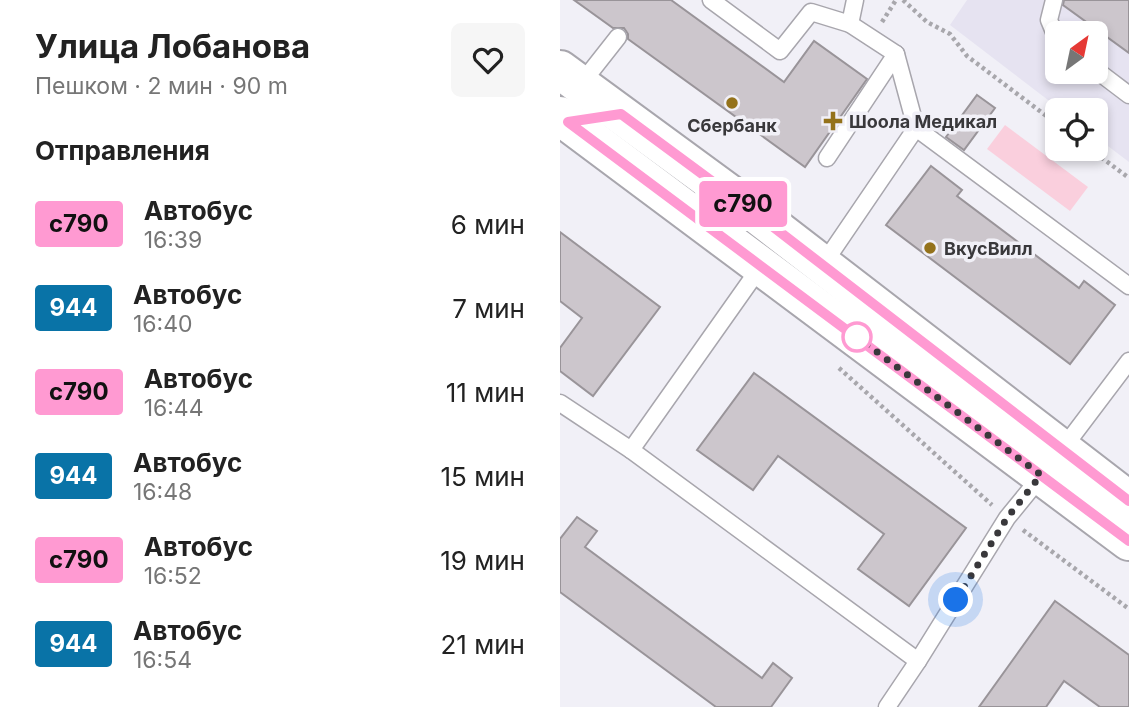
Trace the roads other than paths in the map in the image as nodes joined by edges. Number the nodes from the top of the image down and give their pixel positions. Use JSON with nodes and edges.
{"nodes":[{"id":1,"x":711,"y":0,"type":"edge"},
{"id":2,"x":855,"y":0,"type":"edge"},
{"id":3,"x":1054,"y":0,"type":"edge"},
{"id":4,"x":1049,"y":21,"type":"edge"},
{"id":5,"x":850,"y":24,"type":"junction"},
{"id":6,"x":618,"y":37,"type":"dead end"},
{"id":7,"x":896,"y":54,"type":"junction"},
{"id":8,"x":570,"y":77,"type":"edge"},
{"id":9,"x":1108,"y":79,"type":"edge"},
{"id":10,"x":1129,"y":94,"type":"edge"},
{"id":11,"x":560,"y":116,"type":"edge"},
{"id":12,"x":916,"y":128,"type":"junction"},
{"id":13,"x":827,"y":158,"type":"dead end"},
{"id":14,"x":761,"y":266,"type":"junction"},
{"id":15,"x":822,"y":266,"type":"junction"},
{"id":16,"x":1129,"y":286,"type":"edge"},
{"id":17,"x":1129,"y":360,"type":"edge"},
{"id":18,"x":560,"y":403,"type":"edge"},
{"id":19,"x":631,"y":450,"type":"junction"},
{"id":20,"x":1052,"y":462,"type":"junction"},
{"id":21,"x":1129,"y":502,"type":"edge"},
{"id":22,"x":1129,"y":541,"type":"edge"},
{"id":23,"x":918,"y":661,"type":"junction"},
{"id":24,"x":887,"y":707,"type":"edge"}],
"edges":[{"from":1,"to":5,"type":"lane"},
{"from":2,"to":5,"type":"lane"},
{"from":3,"to":4,"type":"lane"},
{"from":5,"to":7,"type":"lane"},
{"from":6,"to":8,"type":"lane"},
{"from":7,"to":12,"type":"lane"},
{"from":7,"to":13,"type":"lane"},
{"from":8,"to":15,"type":"main road"},
{"from":9,"to":10,"type":"lane"},
{"from":11,"to":14,"type":"main road"},
{"from":12,"to":15,"type":"lane"},
{"from":12,"to":16,"type":"lane"},
{"from":14,"to":19,"type":"lane"},
{"from":14,"to":20,"type":"main road"},
{"from":15,"to":20,"type":"main road"},
{"from":17,"to":20,"type":"lane"},
{"from":18,"to":19,"type":"lane"},
{"from":19,"to":23,"type":"lane"},
{"from":20,"to":21,"type":"main road"},
{"from":20,"to":22,"type":"main road"},
{"from":20,"to":23,"type":"lane"},
{"from":23,"to":24,"type":"lane"}]}
